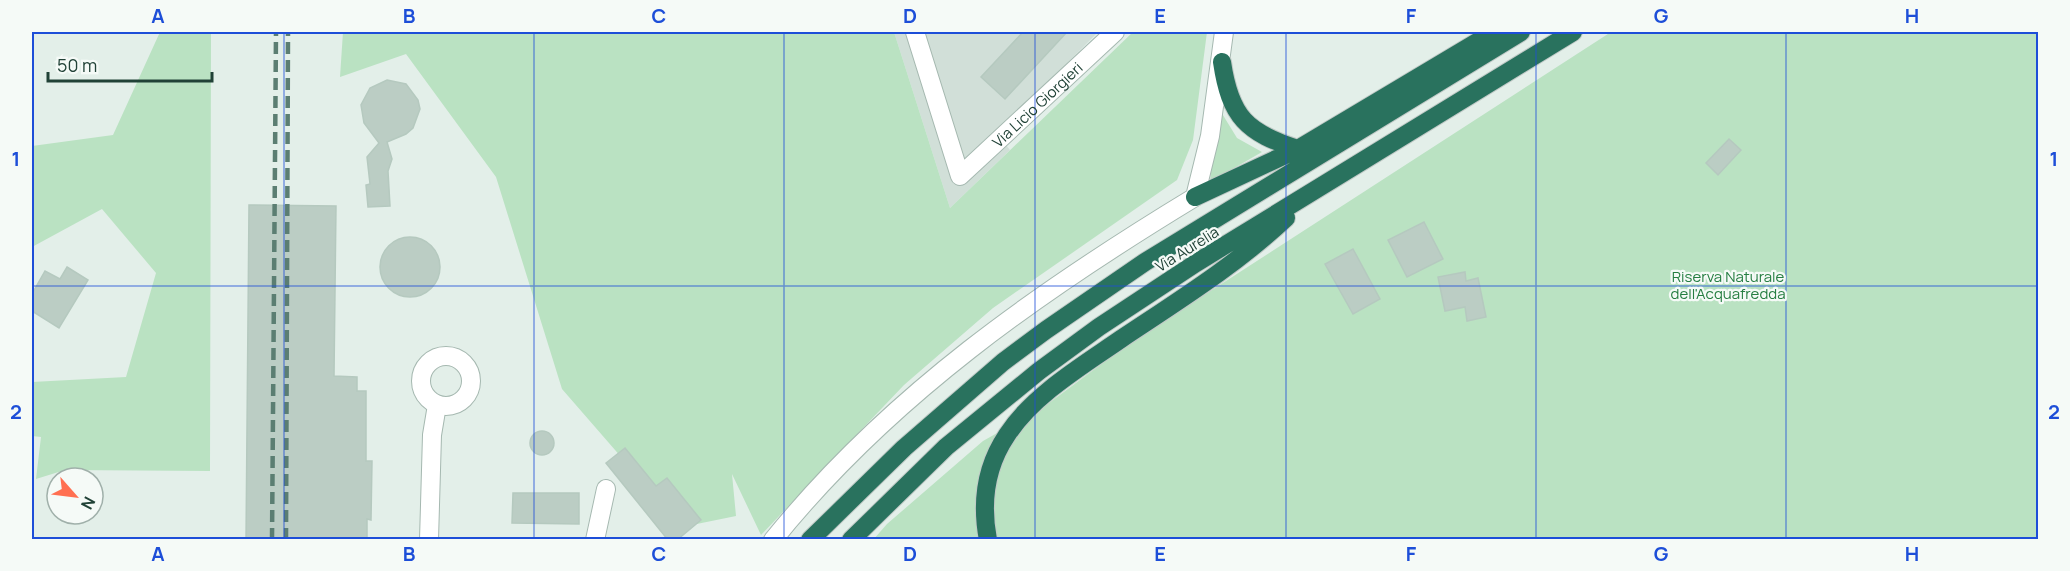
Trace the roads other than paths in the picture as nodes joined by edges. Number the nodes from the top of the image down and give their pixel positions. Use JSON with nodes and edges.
{"nodes":[{"id":1,"x":915,"y":32,"type":"edge"},
{"id":2,"x":1115,"y":32,"type":"edge"},
{"id":3,"x":1224,"y":32,"type":"edge"},
{"id":4,"x":1494,"y":32,"type":"edge"},
{"id":5,"x":1521,"y":32,"type":"edge"},
{"id":6,"x":1573,"y":32,"type":"edge"},
{"id":7,"x":1580,"y":32,"type":"edge"},
{"id":8,"x":1543,"y":50,"type":"junction"},
{"id":9,"x":1222,"y":62,"type":"junction"},
{"id":10,"x":1298,"y":149,"type":"junction"},
{"id":11,"x":1316,"y":191,"type":"junction"},
{"id":12,"x":1195,"y":197,"type":"junction"},
{"id":13,"x":437,"y":405,"type":"dead end"},
{"id":14,"x":606,"y":489,"type":"dead end"},
{"id":15,"x":429,"y":540,"type":"edge"},
{"id":16,"x":595,"y":540,"type":"edge"},
{"id":17,"x":773,"y":540,"type":"edge"},
{"id":18,"x":810,"y":540,"type":"edge"},
{"id":19,"x":851,"y":540,"type":"edge"},
{"id":20,"x":988,"y":540,"type":"edge"}],
"edges":[{"from":1,"to":2,"type":"street","name":"Via Licio Giorgieri"},
{"from":3,"to":9,"type":"street"},
{"from":4,"to":10,"type":"highway"},
{"from":5,"to":18,"type":"highway","name":"Via Aurelia"},
{"from":6,"to":8,"type":"highway","name":"Via Aurelia"},
{"from":7,"to":8,"type":"highway"},
{"from":8,"to":11,"type":"highway","name":"Via Aurelia"},
{"from":9,"to":10,"type":"highway"},
{"from":9,"to":12,"type":"street"},
{"from":10,"to":12,"type":"highway"},
{"from":11,"to":19,"type":"highway","name":"Via Aurelia"},
{"from":11,"to":20,"type":"highway"},
{"from":12,"to":17,"type":"street"},
{"from":13,"to":15,"type":"street"},
{"from":14,"to":16,"type":"street"}]}
